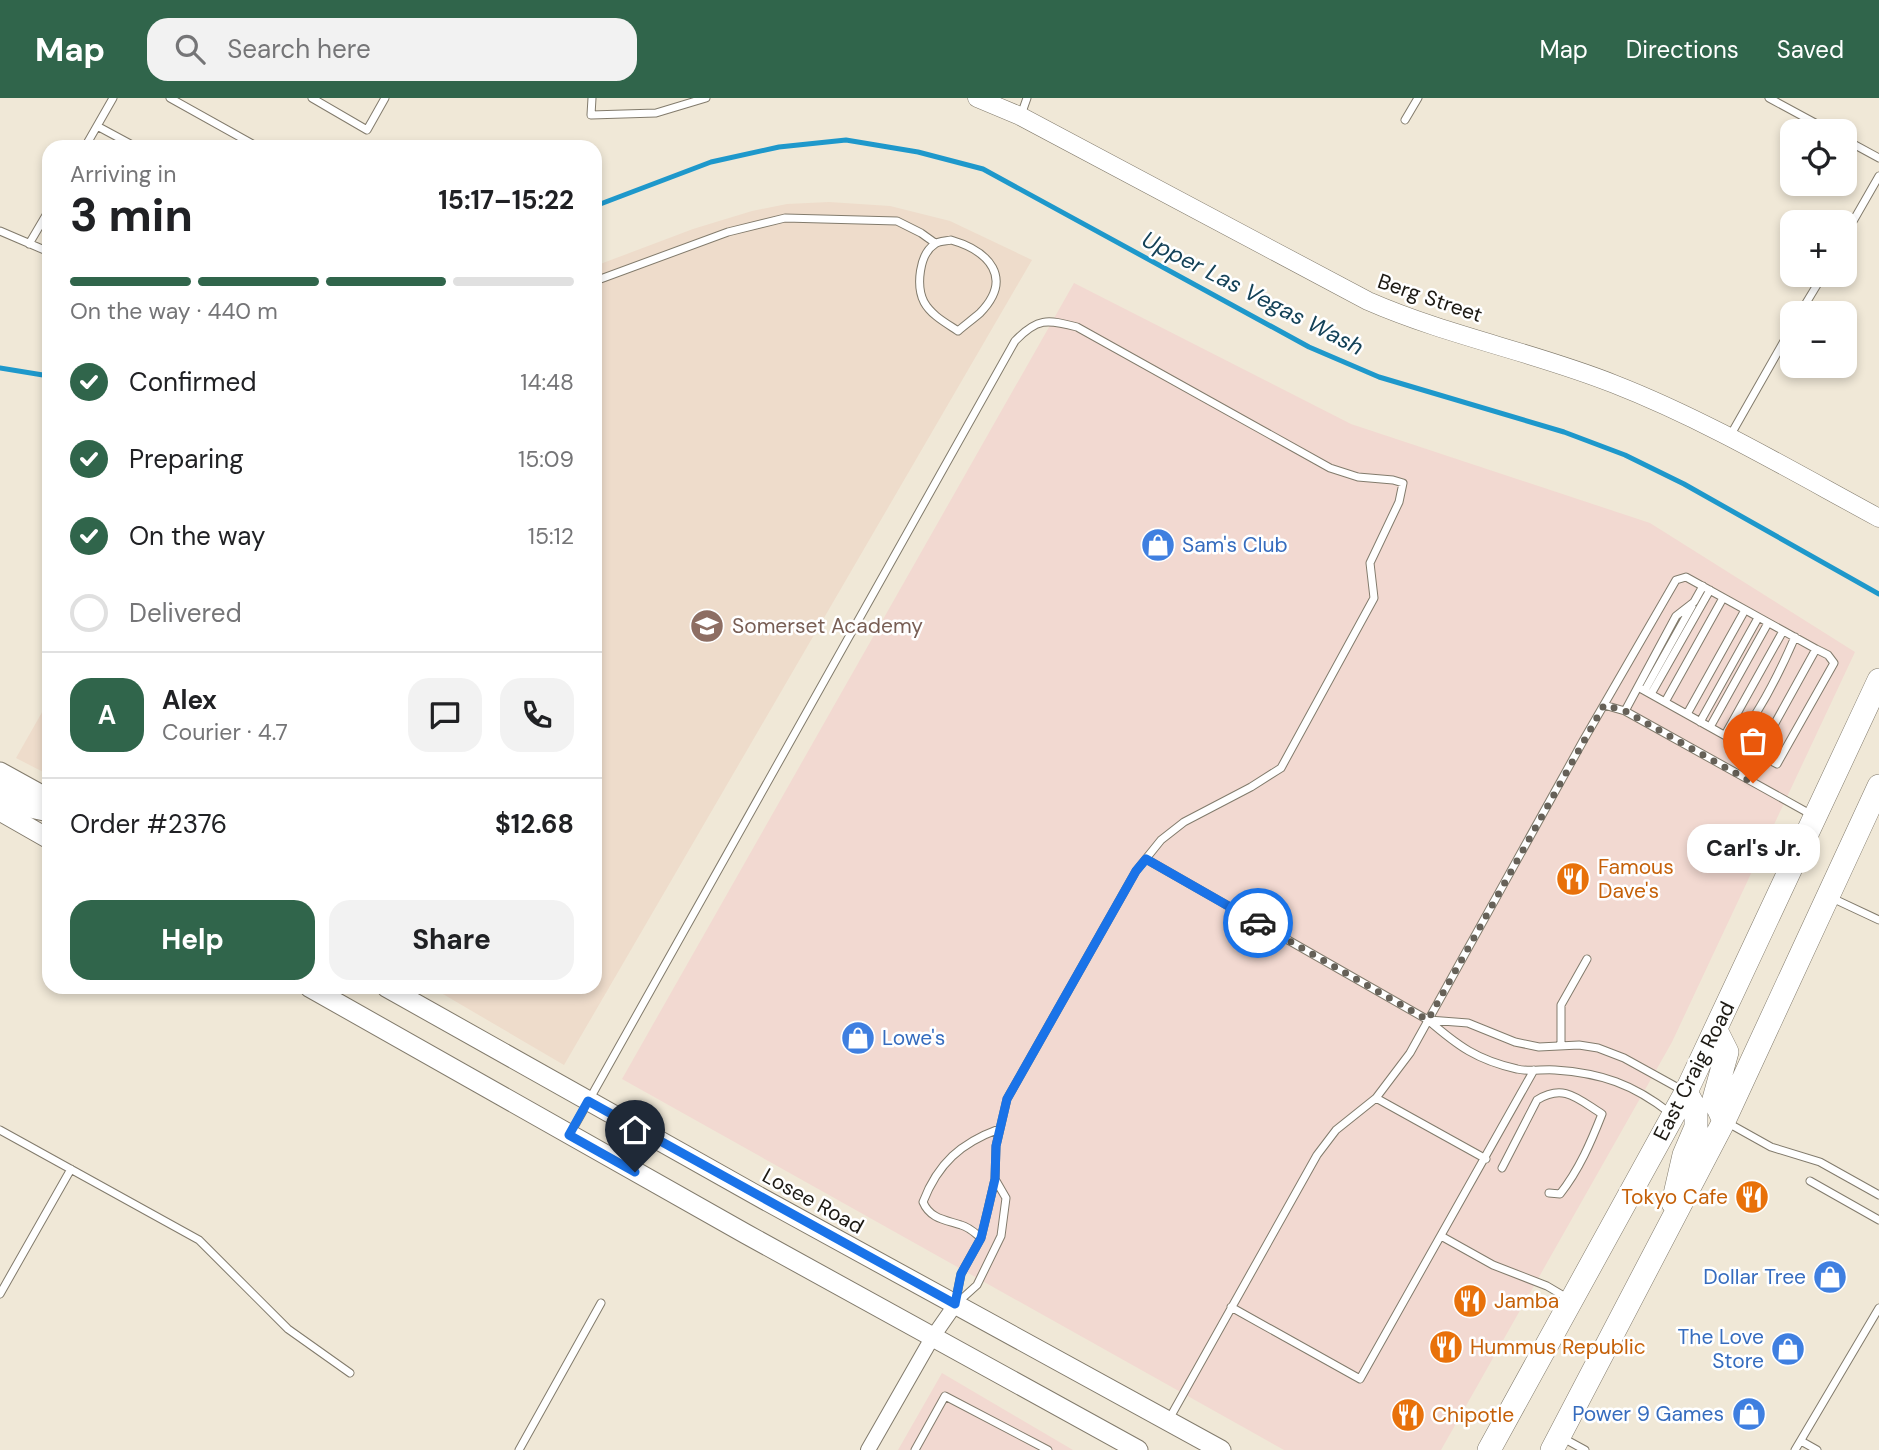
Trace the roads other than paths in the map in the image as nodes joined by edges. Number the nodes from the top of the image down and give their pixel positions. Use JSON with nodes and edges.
{"nodes":[{"id":1,"x":113,"y":98,"type":"edge"},
{"id":2,"x":170,"y":98,"type":"edge"},
{"id":3,"x":312,"y":98,"type":"edge"},
{"id":4,"x":385,"y":98,"type":"edge"},
{"id":5,"x":592,"y":98,"type":"edge"},
{"id":6,"x":706,"y":98,"type":"edge"},
{"id":7,"x":976,"y":98,"type":"edge"},
{"id":8,"x":1027,"y":98,"type":"edge"},
{"id":9,"x":1418,"y":98,"type":"edge"},
{"id":10,"x":1769,"y":98,"type":"edge"},
{"id":11,"x":1020,"y":116,"type":"junction"},
{"id":12,"x":1808,"y":119,"type":"edge"},
{"id":13,"x":1405,"y":120,"type":"dead end"},
{"id":14,"x":97,"y":126,"type":"junction"},
{"id":15,"x":89,"y":140,"type":"edge"},
{"id":16,"x":123,"y":140,"type":"edge"},
{"id":17,"x":245,"y":140,"type":"edge"},
{"id":18,"x":1857,"y":146,"type":"edge"},
{"id":19,"x":1879,"y":158,"type":"edge"},
{"id":20,"x":1879,"y":176,"type":"edge"},
{"id":21,"x":1871,"y":192,"type":"junction"},
{"id":22,"x":1879,"y":197,"type":"edge"},
{"id":23,"x":1857,"y":215,"type":"edge"},
{"id":24,"x":42,"y":222,"type":"edge"},
{"id":25,"x":0,"y":232,"type":"edge"},
{"id":26,"x":935,"y":243,"type":"junction"},
{"id":27,"x":29,"y":244,"type":"junction"},
{"id":28,"x":42,"y":249,"type":"edge"},
{"id":29,"x":602,"y":278,"type":"edge"},
{"id":30,"x":1780,"y":348,"type":"edge"},
{"id":31,"x":1729,"y":438,"type":"junction"},
{"id":32,"x":1879,"y":518,"type":"edge"},
{"id":33,"x":1706,"y":588,"type":"junction"},
{"id":34,"x":1723,"y":598,"type":"junction"},
{"id":35,"x":1745,"y":610,"type":"junction"},
{"id":36,"x":1758,"y":618,"type":"junction"},
{"id":37,"x":1768,"y":623,"type":"junction"},
{"id":38,"x":1783,"y":631,"type":"junction"},
{"id":39,"x":1795,"y":637,"type":"junction"},
{"id":40,"x":1816,"y":649,"type":"junction"},
{"id":41,"x":1879,"y":681,"type":"edge"},
{"id":42,"x":1645,"y":690,"type":"junction"},
{"id":43,"x":1665,"y":702,"type":"junction"},
{"id":44,"x":1604,"y":705,"type":"junction"},
{"id":45,"x":1625,"y":711,"type":"junction"},
{"id":46,"x":1687,"y":714,"type":"junction"},
{"id":47,"x":1700,"y":722,"type":"junction"},
{"id":48,"x":1710,"y":727,"type":"junction"},
{"id":49,"x":1725,"y":735,"type":"junction"},
{"id":50,"x":1738,"y":743,"type":"junction"},
{"id":51,"x":1758,"y":754,"type":"junction"},
{"id":52,"x":0,"y":772,"type":"edge"},
{"id":53,"x":1879,"y":786,"type":"edge"},
{"id":54,"x":0,"y":791,"type":"edge"},
{"id":55,"x":42,"y":795,"type":"edge"},
{"id":56,"x":42,"y":810,"type":"edge"},
{"id":57,"x":0,"y":811,"type":"edge"},
{"id":58,"x":1815,"y":817,"type":"junction"},
{"id":59,"x":42,"y":835,"type":"edge"},
{"id":60,"x":1146,"y":859,"type":"junction"},
{"id":61,"x":1829,"y":896,"type":"junction"},
{"id":62,"x":1879,"y":920,"type":"edge"},
{"id":63,"x":1587,"y":959,"type":"dead end"},
{"id":64,"x":321,"y":994,"type":"edge"},
{"id":65,"x":398,"y":994,"type":"edge"},
{"id":66,"x":1428,"y":1020,"type":"junction"},
{"id":67,"x":1716,"y":1030,"type":"junction"},
{"id":68,"x":1561,"y":1045,"type":"junction"},
{"id":69,"x":1534,"y":1070,"type":"junction"},
{"id":70,"x":1686,"y":1093,"type":"junction"},
{"id":71,"x":1376,"y":1098,"type":"junction"},
{"id":72,"x":588,"y":1101,"type":"junction"},
{"id":73,"x":1673,"y":1115,"type":"junction"},
{"id":74,"x":1724,"y":1121,"type":"junction"},
{"id":75,"x":999,"y":1129,"type":"junction"},
{"id":76,"x":0,"y":1130,"type":"edge"},
{"id":77,"x":569,"y":1135,"type":"junction"},
{"id":78,"x":1486,"y":1158,"type":"junction"},
{"id":79,"x":1502,"y":1168,"type":"dead end"},
{"id":80,"x":71,"y":1169,"type":"junction"},
{"id":81,"x":995,"y":1179,"type":"junction"},
{"id":82,"x":1810,"y":1181,"type":"dead end"},
{"id":83,"x":1549,"y":1193,"type":"dead end"},
{"id":84,"x":1879,"y":1195,"type":"edge"},
{"id":85,"x":1879,"y":1220,"type":"edge"},
{"id":86,"x":1666,"y":1234,"type":"junction"},
{"id":87,"x":1441,"y":1236,"type":"junction"},
{"id":88,"x":981,"y":1238,"type":"junction"},
{"id":89,"x":0,"y":1294,"type":"edge"},
{"id":90,"x":1571,"y":1300,"type":"junction"},
{"id":91,"x":601,"y":1303,"type":"dead end"},
{"id":92,"x":955,"y":1304,"type":"junction"},
{"id":93,"x":1231,"y":1307,"type":"junction"},
{"id":94,"x":1879,"y":1308,"type":"edge"},
{"id":95,"x":932,"y":1338,"type":"junction"},
{"id":96,"x":350,"y":1373,"type":"dead end"},
{"id":97,"x":1168,"y":1422,"type":"junction"},
{"id":98,"x":1801,"y":1441,"type":"junction"},
{"id":99,"x":1556,"y":1443,"type":"edge"},
{"id":100,"x":1113,"y":1444,"type":"edge"},
{"id":101,"x":519,"y":1450,"type":"edge"},
{"id":102,"x":868,"y":1450,"type":"edge"},
{"id":103,"x":915,"y":1450,"type":"edge"},
{"id":104,"x":1048,"y":1450,"type":"edge"},
{"id":105,"x":1138,"y":1450,"type":"edge"},
{"id":106,"x":1221,"y":1450,"type":"edge"},
{"id":107,"x":1489,"y":1450,"type":"edge"},
{"id":108,"x":1585,"y":1450,"type":"edge"},
{"id":109,"x":1795,"y":1450,"type":"edge"},
{"id":110,"x":1817,"y":1450,"type":"edge"}],
"edges":[{"from":1,"to":14,"type":"lane"},
{"from":2,"to":17,"type":"lane"},
{"from":3,"to":4,"type":"lane"},
{"from":5,"to":6,"type":"lane"},
{"from":7,"to":11,"type":"street","name":"Berg Street"},
{"from":8,"to":11,"type":"lane"},
{"from":9,"to":13,"type":"lane"},
{"from":10,"to":12,"type":"lane"},
{"from":11,"to":31,"type":"street","name":"Berg Street"},
{"from":14,"to":15,"type":"lane"},
{"from":14,"to":16,"type":"lane"},
{"from":18,"to":19,"type":"lane"},
{"from":20,"to":21,"type":"lane"},
{"from":21,"to":22,"type":"lane"},
{"from":21,"to":23,"type":"lane"},
{"from":24,"to":27,"type":"lane"},
{"from":25,"to":27,"type":"lane"},
{"from":26,"to":26,"type":"lane"},
{"from":26,"to":29,"type":"lane"},
{"from":27,"to":28,"type":"lane"},
{"from":30,"to":31,"type":"lane"},
{"from":31,"to":32,"type":"street","name":"Berg Street"},
{"from":33,"to":34,"type":"lane"},
{"from":33,"to":42,"type":"lane"},
{"from":33,"to":42,"type":"lane"},
{"from":33,"to":44,"type":"lane"},
{"from":34,"to":35,"type":"lane"},
{"from":34,"to":43,"type":"lane"},
{"from":35,"to":36,"type":"lane"},
{"from":35,"to":46,"type":"lane"},
{"from":36,"to":37,"type":"lane"},
{"from":36,"to":47,"type":"lane"},
{"from":37,"to":38,"type":"lane"},
{"from":37,"to":48,"type":"lane"},
{"from":38,"to":39,"type":"lane"},
{"from":38,"to":49,"type":"lane"},
{"from":39,"to":40,"type":"lane"},
{"from":39,"to":50,"type":"lane"},
{"from":40,"to":51,"type":"lane"},
{"from":40,"to":51,"type":"lane"},
{"from":41,"to":58,"type":"main road","name":"East Craig Road"},
{"from":42,"to":43,"type":"lane"},
{"from":42,"to":45,"type":"lane"},
{"from":43,"to":46,"type":"lane"},
{"from":44,"to":45,"type":"lane"},
{"from":44,"to":66,"type":"lane"},
{"from":45,"to":58,"type":"lane"},
{"from":46,"to":47,"type":"lane"},
{"from":47,"to":48,"type":"lane"},
{"from":48,"to":49,"type":"lane"},
{"from":49,"to":50,"type":"lane"},
{"from":50,"to":51,"type":"lane"},
{"from":52,"to":55,"type":"main road"},
{"from":53,"to":61,"type":"main road"},
{"from":54,"to":56,"type":"main road"},
{"from":57,"to":59,"type":"main road"},
{"from":58,"to":67,"type":"main road","name":"East Craig Road"},
{"from":60,"to":66,"type":"lane"},
{"from":60,"to":72,"type":"lane"},
{"from":60,"to":75,"type":"lane"},
{"from":61,"to":62,"type":"lane"},
{"from":61,"to":74,"type":"main road"},
{"from":63,"to":68,"type":"lane"},
{"from":64,"to":77,"type":"main road"},
{"from":65,"to":72,"type":"main road","name":"Losee Road"},
{"from":66,"to":68,"type":"lane"},
{"from":66,"to":69,"type":"lane"},
{"from":66,"to":71,"type":"lane"},
{"from":67,"to":70,"type":"main road","name":"East Craig Road"},
{"from":67,"to":74,"type":"main road"},
{"from":68,"to":70,"type":"lane"},
{"from":69,"to":73,"type":"lane"},
{"from":69,"to":78,"type":"lane"},
{"from":70,"to":73,"type":"main road","name":"East Craig Road"},
{"from":70,"to":86,"type":"main road"},
{"from":71,"to":78,"type":"lane"},
{"from":71,"to":93,"type":"lane"},
{"from":72,"to":77,"type":"lane"},
{"from":72,"to":92,"type":"main road","name":"Losee Road"},
{"from":73,"to":90,"type":"main road","name":"East Craig Road"},
{"from":74,"to":84,"type":"lane"},
{"from":74,"to":86,"type":"main road"},
{"from":75,"to":81,"type":"lane"},
{"from":75,"to":88,"type":"lane"},
{"from":76,"to":80,"type":"lane"},
{"from":77,"to":95,"type":"main road"},
{"from":78,"to":87,"type":"lane"},
{"from":79,"to":83,"type":"lane"},
{"from":80,"to":89,"type":"lane"},
{"from":80,"to":96,"type":"lane"},
{"from":81,"to":88,"type":"lane"},
{"from":81,"to":92,"type":"lane"},
{"from":82,"to":85,"type":"lane"},
{"from":86,"to":99,"type":"main road"},
{"from":87,"to":90,"type":"lane"},
{"from":87,"to":93,"type":"lane"},
{"from":88,"to":92,"type":"lane"},
{"from":90,"to":107,"type":"main road","name":"East Craig Road"},
{"from":91,"to":101,"type":"lane"},
{"from":92,"to":95,"type":"street"},
{"from":92,"to":97,"type":"main road","name":"Losee Road"},
{"from":93,"to":97,"type":"lane"},
{"from":94,"to":98,"type":"lane"},
{"from":95,"to":100,"type":"main road"},
{"from":95,"to":102,"type":"street"},
{"from":97,"to":106,"type":"main road","name":"Losee Road"},
{"from":98,"to":109,"type":"lane"},
{"from":98,"to":110,"type":"lane"},
{"from":99,"to":108,"type":"lane"},
{"from":100,"to":105,"type":"main road"},
{"from":103,"to":104,"type":"lane"}]}
